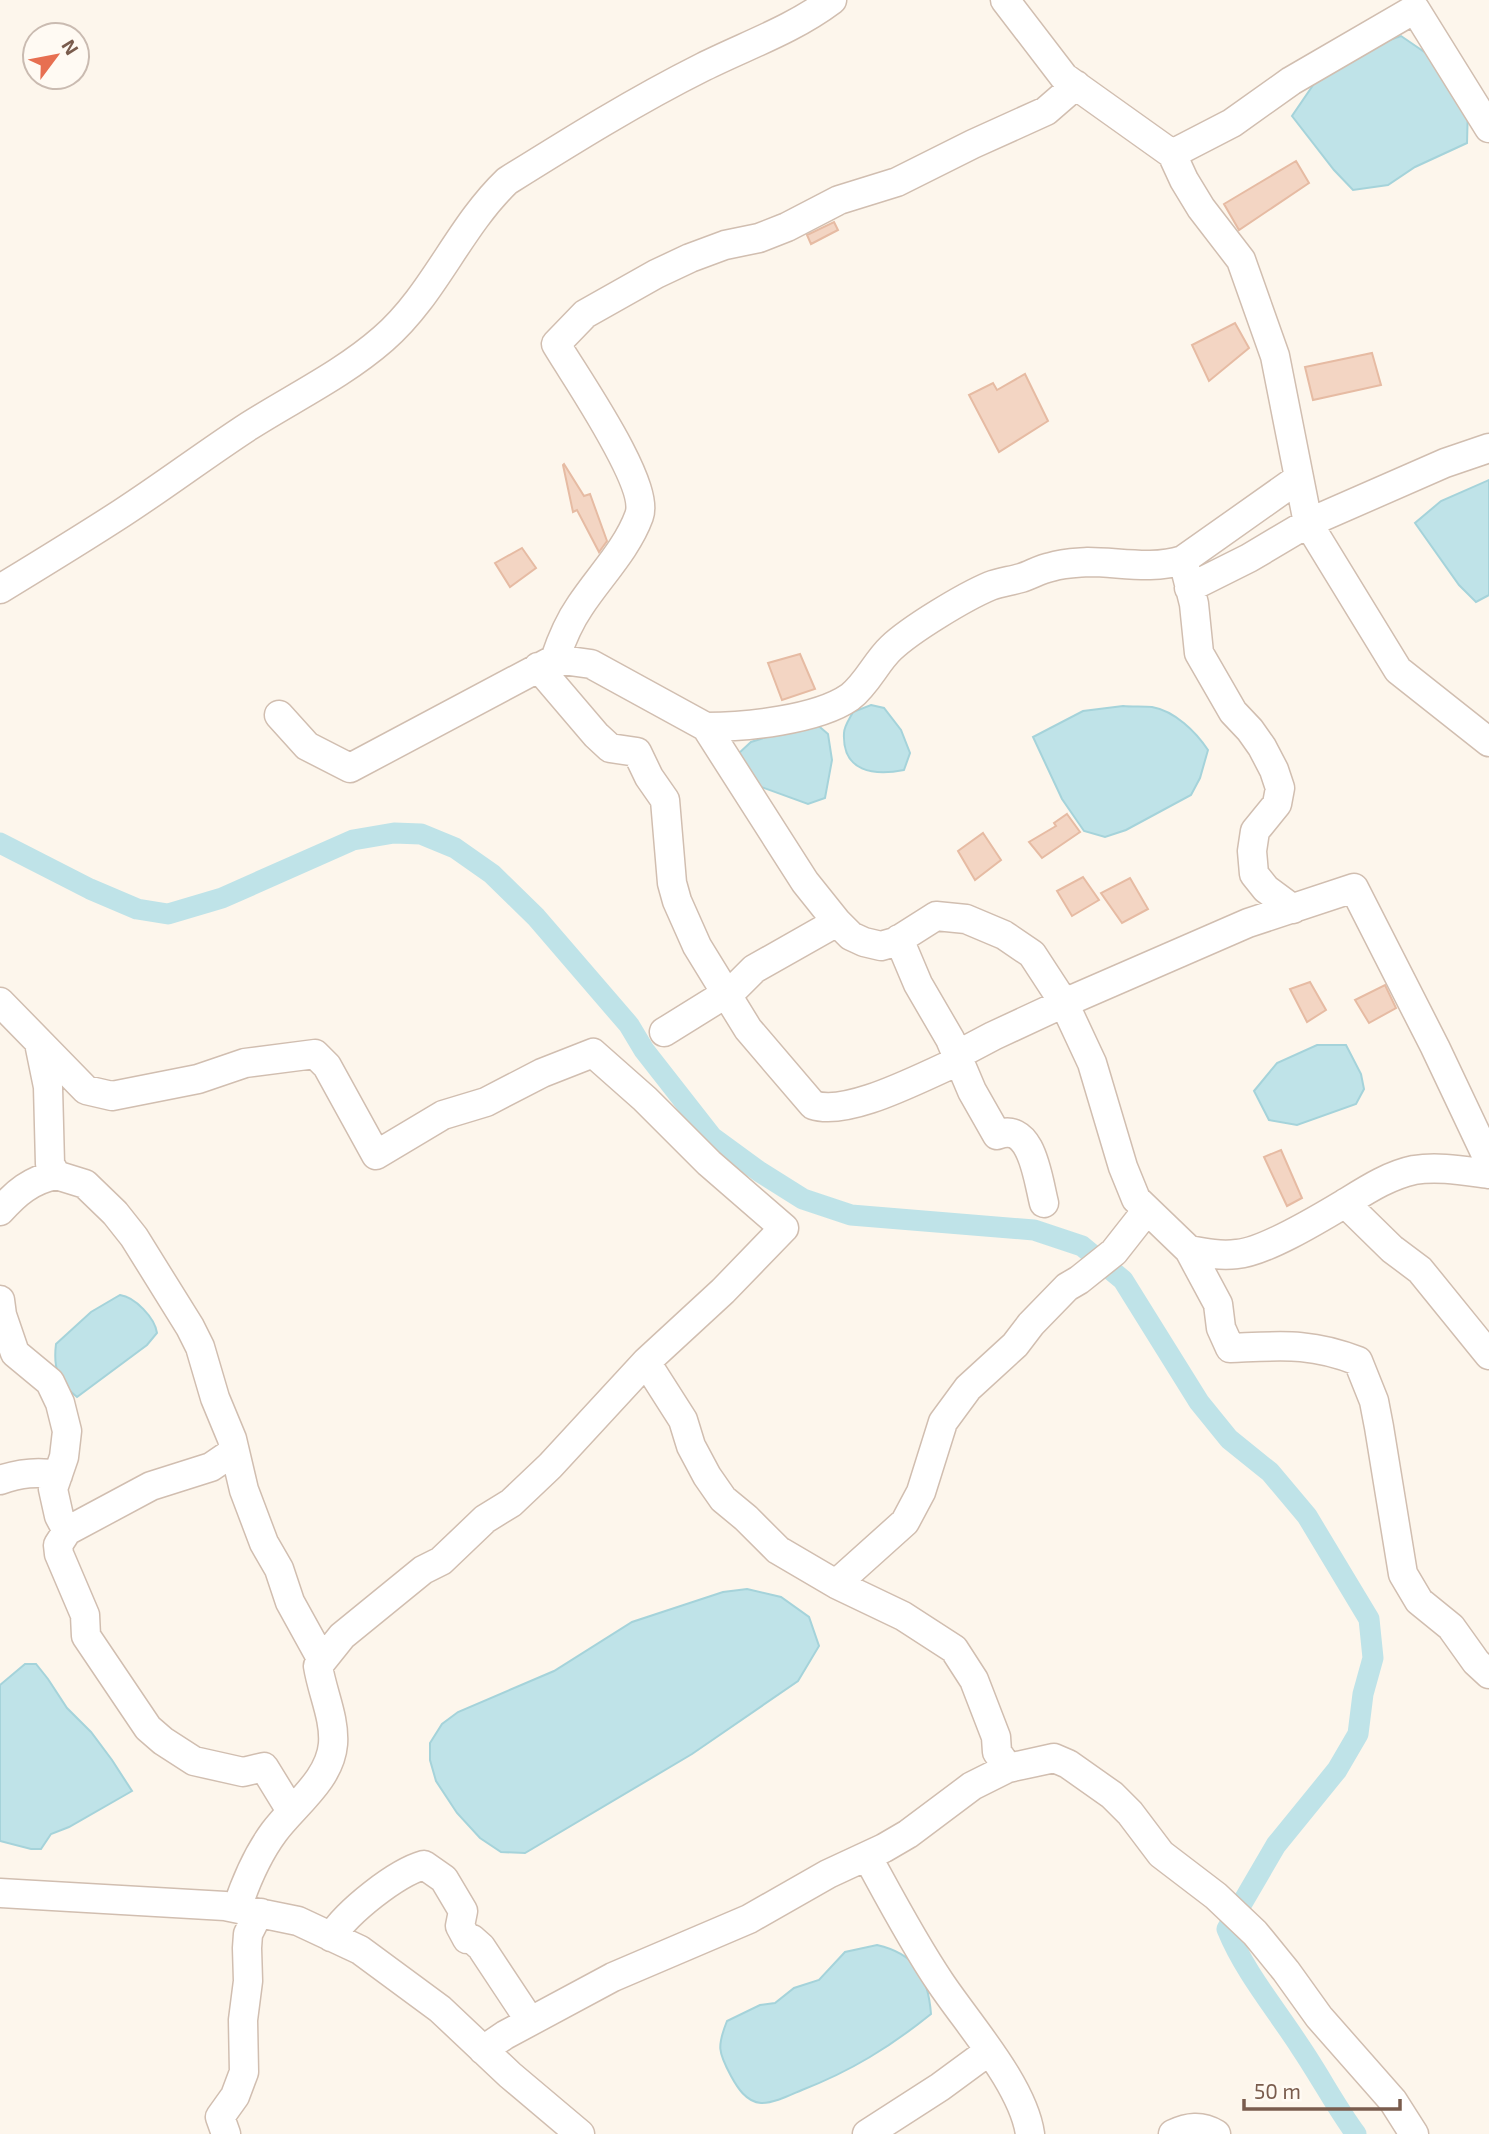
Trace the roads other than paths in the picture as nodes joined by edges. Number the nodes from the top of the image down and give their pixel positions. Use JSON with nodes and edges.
{"nodes":[{"id":1,"x":832,"y":0,"type":"edge"},
{"id":2,"x":1004,"y":0,"type":"edge"},
{"id":3,"x":1076,"y":85,"type":"junction"},
{"id":4,"x":1489,"y":128,"type":"edge"},
{"id":5,"x":1172,"y":154,"type":"junction"},
{"id":6,"x":1489,"y":448,"type":"edge"},
{"id":7,"x":1299,"y":478,"type":"junction"},
{"id":8,"x":1308,"y":523,"type":"junction"},
{"id":9,"x":1183,"y":560,"type":"junction"},
{"id":10,"x":1189,"y":588,"type":"junction"},
{"id":11,"x":0,"y":589,"type":"edge"},
{"id":12,"x":547,"y":663,"type":"junction"},
{"id":13,"x":279,"y":715,"type":"dead end"},
{"id":14,"x":706,"y":727,"type":"junction"},
{"id":15,"x":1489,"y":743,"type":"edge"},
{"id":16,"x":1293,"y":909,"type":"junction"},
{"id":17,"x":837,"y":922,"type":"junction"},
{"id":18,"x":899,"y":939,"type":"junction"},
{"id":19,"x":727,"y":993,"type":"junction"},
{"id":20,"x":0,"y":1002,"type":"edge"},
{"id":21,"x":1064,"y":1003,"type":"junction"},
{"id":22,"x":664,"y":1032,"type":"dead end"},
{"id":23,"x":39,"y":1043,"type":"junction"},
{"id":24,"x":958,"y":1058,"type":"junction"},
{"id":25,"x":1489,"y":1161,"type":"edge"},
{"id":26,"x":1489,"y":1174,"type":"edge"},
{"id":27,"x":55,"y":1175,"type":"junction"},
{"id":28,"x":1044,"y":1203,"type":"dead end"},
{"id":29,"x":1345,"y":1203,"type":"junction"},
{"id":30,"x":1147,"y":1210,"type":"junction"},
{"id":31,"x":0,"y":1211,"type":"edge"},
{"id":32,"x":1189,"y":1250,"type":"junction"},
{"id":33,"x":0,"y":1300,"type":"edge"},
{"id":34,"x":1489,"y":1355,"type":"edge"},
{"id":35,"x":646,"y":1362,"type":"junction"},
{"id":36,"x":233,"y":1452,"type":"junction"},
{"id":37,"x":58,"y":1475,"type":"junction"},
{"id":38,"x":0,"y":1480,"type":"edge"},
{"id":39,"x":67,"y":1531,"type":"junction"},
{"id":40,"x":836,"y":1584,"type":"junction"},
{"id":41,"x":322,"y":1660,"type":"junction"},
{"id":42,"x":1489,"y":1674,"type":"edge"},
{"id":43,"x":1008,"y":1768,"type":"junction"},
{"id":44,"x":291,"y":1811,"type":"junction"},
{"id":45,"x":867,"y":1856,"type":"junction"},
{"id":46,"x":0,"y":1893,"type":"edge"},
{"id":47,"x":249,"y":1911,"type":"junction"},
{"id":48,"x":331,"y":1937,"type":"junction"},
{"id":49,"x":530,"y":2021,"type":"junction"},
{"id":50,"x":483,"y":2050,"type":"junction"},
{"id":51,"x":989,"y":2051,"type":"junction"},
{"id":52,"x":226,"y":2134,"type":"edge"},
{"id":53,"x":580,"y":2134,"type":"edge"},
{"id":54,"x":867,"y":2134,"type":"edge"},
{"id":55,"x":1030,"y":2134,"type":"edge"},
{"id":56,"x":1173,"y":2134,"type":"edge"},
{"id":57,"x":1216,"y":2134,"type":"edge"},
{"id":58,"x":1414,"y":2134,"type":"edge"}],
"edges":[{"from":1,"to":11,"type":"street"},
{"from":2,"to":3,"type":"street"},
{"from":3,"to":5,"type":"street"},
{"from":3,"to":12,"type":"street"},
{"from":4,"to":5,"type":"street"},
{"from":5,"to":7,"type":"street"},
{"from":6,"to":8,"type":"street"},
{"from":7,"to":8,"type":"street"},
{"from":7,"to":9,"type":"street"},
{"from":8,"to":10,"type":"street"},
{"from":8,"to":15,"type":"street"},
{"from":9,"to":10,"type":"street"},
{"from":9,"to":14,"type":"street"},
{"from":10,"to":16,"type":"street"},
{"from":12,"to":13,"type":"street"},
{"from":12,"to":14,"type":"street"},
{"from":12,"to":19,"type":"street"},
{"from":14,"to":17,"type":"street"},
{"from":16,"to":21,"type":"street"},
{"from":16,"to":25,"type":"street"},
{"from":17,"to":18,"type":"street"},
{"from":17,"to":19,"type":"street"},
{"from":18,"to":21,"type":"street"},
{"from":18,"to":24,"type":"street"},
{"from":19,"to":22,"type":"street"},
{"from":19,"to":24,"type":"street"},
{"from":20,"to":23,"type":"street"},
{"from":21,"to":24,"type":"street"},
{"from":21,"to":30,"type":"street"},
{"from":23,"to":27,"type":"street"},
{"from":23,"to":35,"type":"street"},
{"from":24,"to":28,"type":"street"},
{"from":26,"to":29,"type":"street"},
{"from":27,"to":31,"type":"street"},
{"from":27,"to":36,"type":"street"},
{"from":29,"to":32,"type":"street"},
{"from":29,"to":34,"type":"street"},
{"from":30,"to":32,"type":"street"},
{"from":30,"to":40,"type":"street"},
{"from":32,"to":42,"type":"street"},
{"from":33,"to":37,"type":"street"},
{"from":35,"to":40,"type":"street"},
{"from":35,"to":41,"type":"street"},
{"from":36,"to":39,"type":"street"},
{"from":36,"to":41,"type":"street"},
{"from":37,"to":38,"type":"street"},
{"from":37,"to":39,"type":"street"},
{"from":39,"to":44,"type":"street"},
{"from":40,"to":43,"type":"street"},
{"from":41,"to":44,"type":"street"},
{"from":43,"to":45,"type":"street"},
{"from":43,"to":58,"type":"street"},
{"from":44,"to":47,"type":"street"},
{"from":45,"to":49,"type":"street"},
{"from":45,"to":51,"type":"street"},
{"from":46,"to":47,"type":"street"},
{"from":47,"to":48,"type":"street"},
{"from":47,"to":52,"type":"street"},
{"from":48,"to":49,"type":"street"},
{"from":48,"to":50,"type":"street"},
{"from":49,"to":50,"type":"street"},
{"from":50,"to":53,"type":"street"},
{"from":51,"to":54,"type":"street"},
{"from":51,"to":55,"type":"street"},
{"from":56,"to":57,"type":"street"}]}
